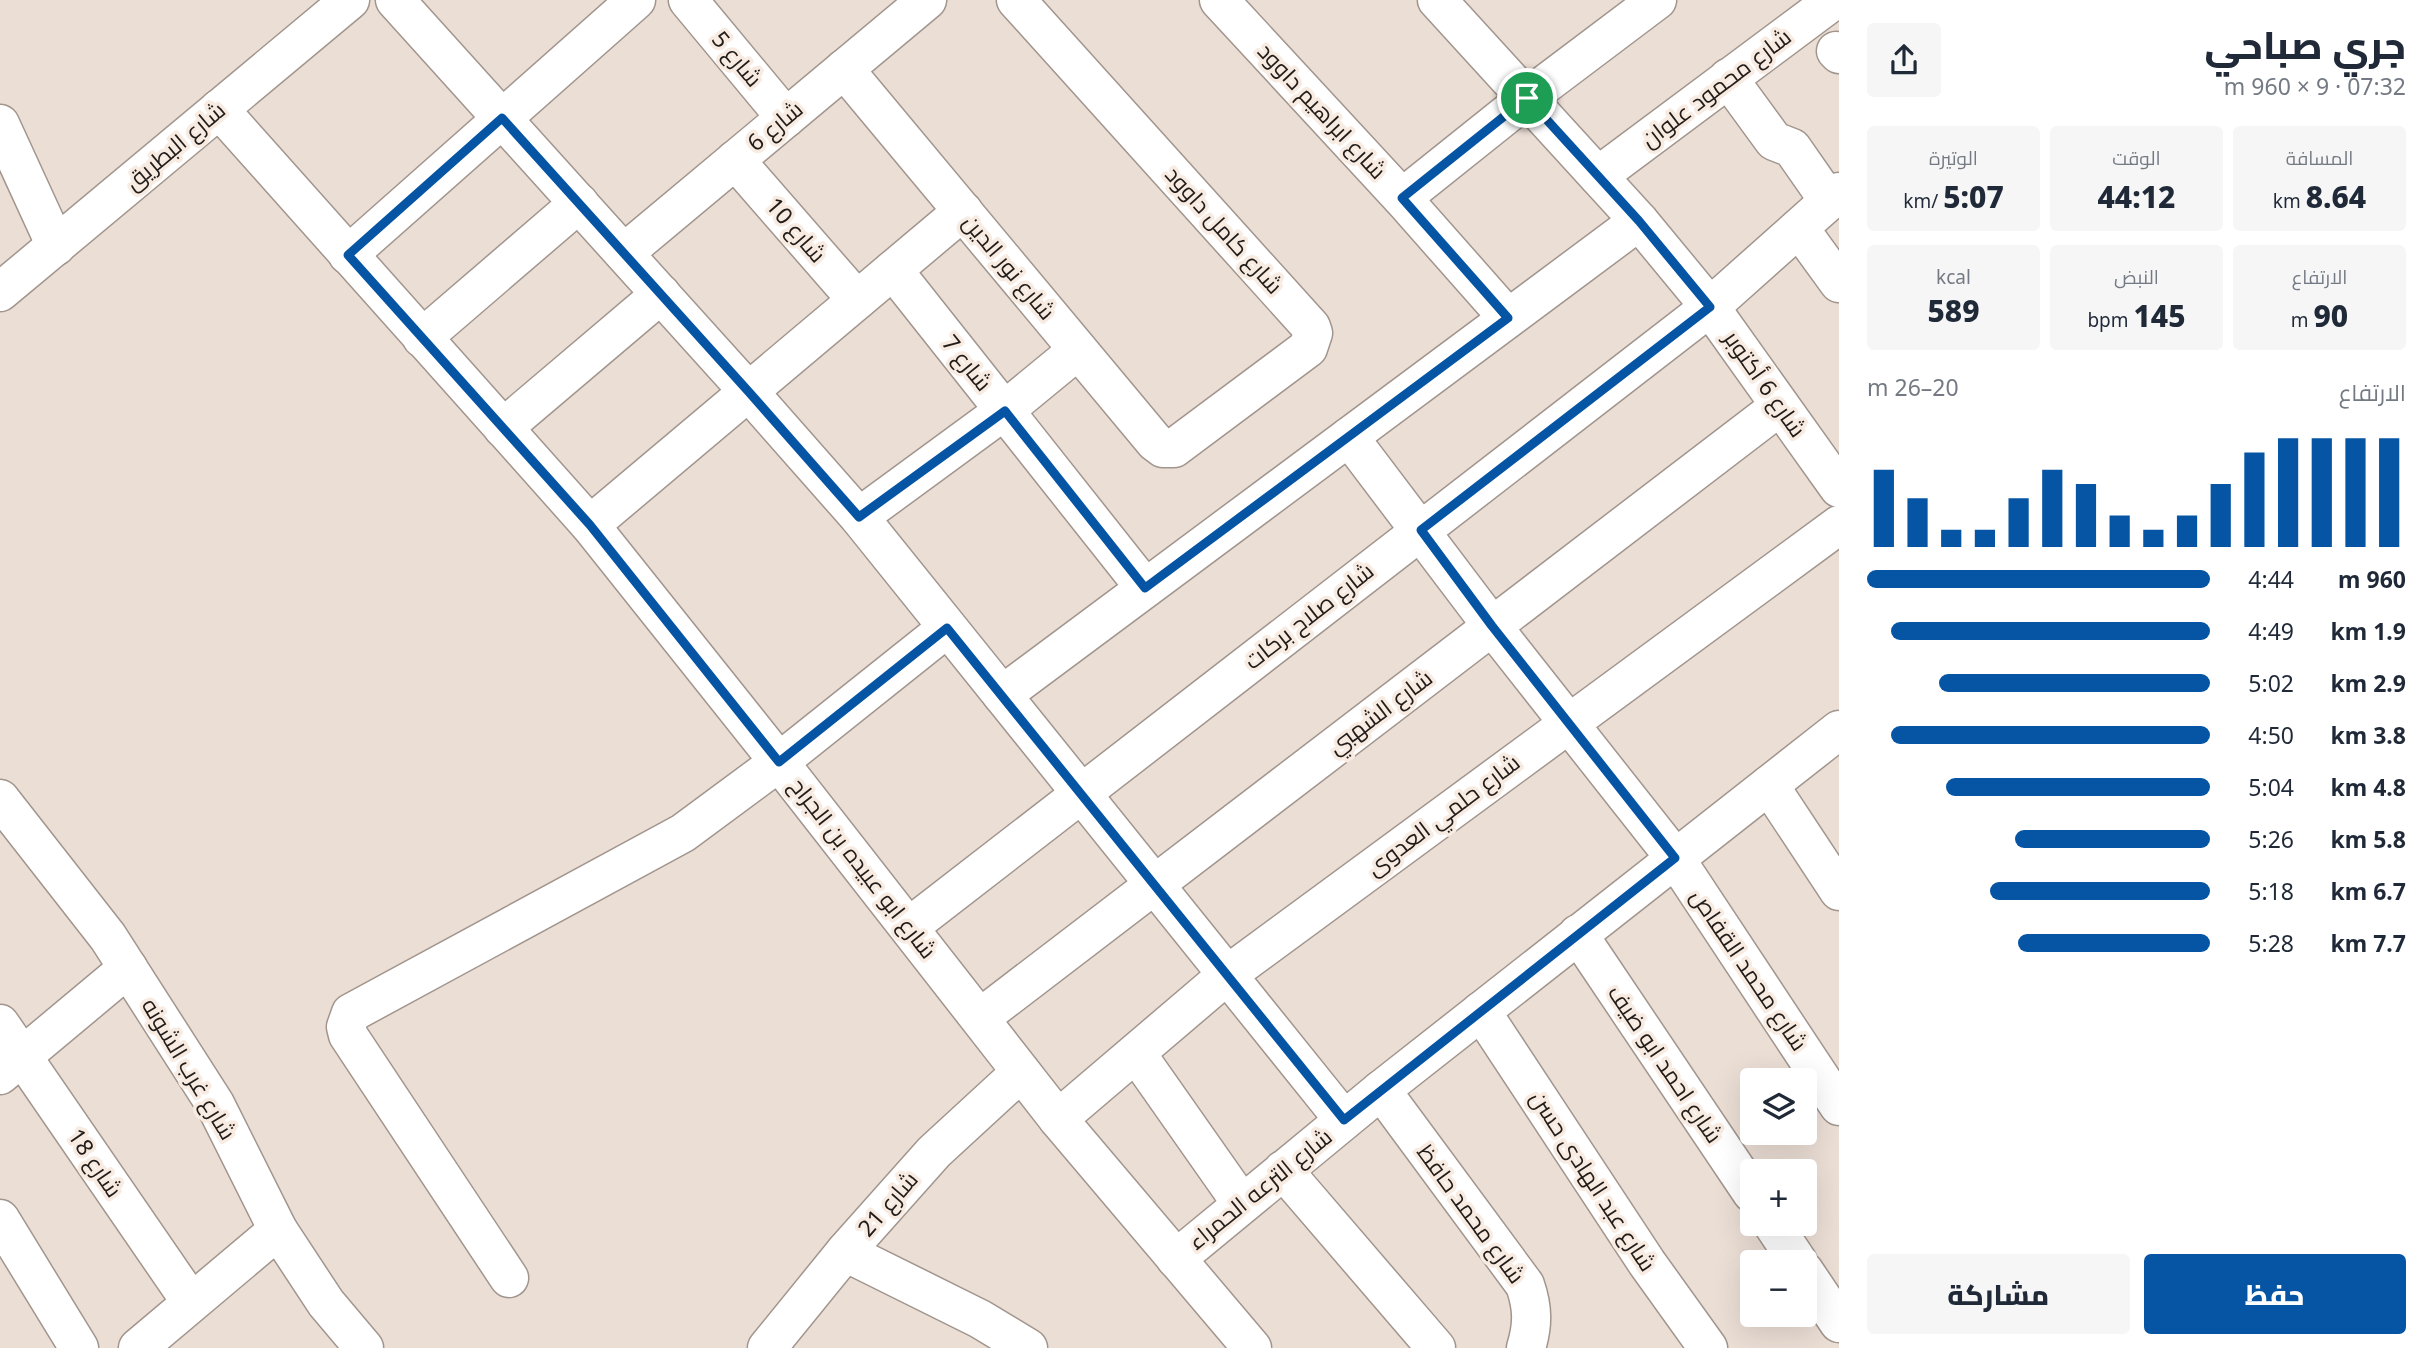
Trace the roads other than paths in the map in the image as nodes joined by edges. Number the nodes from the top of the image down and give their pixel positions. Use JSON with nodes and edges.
{"nodes":[{"id":1,"x":350,"y":0,"type":"edge"},
{"id":2,"x":395,"y":0,"type":"edge"},
{"id":3,"x":636,"y":0,"type":"edge"},
{"id":4,"x":688,"y":0,"type":"edge"},
{"id":5,"x":927,"y":0,"type":"edge"},
{"id":6,"x":1016,"y":0,"type":"edge"},
{"id":7,"x":1219,"y":0,"type":"edge"},
{"id":8,"x":1437,"y":0,"type":"edge"},
{"id":9,"x":1657,"y":0,"type":"edge"},
{"id":10,"x":1834,"y":0,"type":"edge"},
{"id":11,"x":844,"y":69,"type":"junction"},
{"id":12,"x":1728,"y":78,"type":"junction"},
{"id":13,"x":1527,"y":98,"type":"junction"},
{"id":14,"x":219,"y":109,"type":"junction"},
{"id":15,"x":502,"y":118,"type":"junction"},
{"id":16,"x":786,"y":118,"type":"junction"},
{"id":17,"x":0,"y":124,"type":"edge"},
{"id":18,"x":735,"y":160,"type":"junction"},
{"id":19,"x":1598,"y":176,"type":"junction"},
{"id":20,"x":1834,"y":196,"type":"edge"},
{"id":21,"x":1402,"y":198,"type":"junction"},
{"id":22,"x":579,"y":203,"type":"junction"},
{"id":23,"x":963,"y":211,"type":"junction"},
{"id":24,"x":1639,"y":221,"type":"junction"},
{"id":25,"x":1799,"y":229,"type":"junction"},
{"id":26,"x":56,"y":246,"type":"junction"},
{"id":27,"x":624,"y":253,"type":"junction"},
{"id":28,"x":348,"y":255,"type":"junction"},
{"id":29,"x":893,"y":270,"type":"junction"},
{"id":30,"x":1839,"y":283,"type":"edge"},
{"id":31,"x":0,"y":292,"type":"edge"},
{"id":32,"x":662,"y":294,"type":"junction"},
{"id":33,"x":857,"y":300,"type":"junction"},
{"id":34,"x":1710,"y":307,"type":"junction"},
{"id":35,"x":1508,"y":318,"type":"junction"},
{"id":36,"x":422,"y":338,"type":"junction"},
{"id":37,"x":1078,"y":350,"type":"junction"},
{"id":38,"x":748,"y":391,"type":"junction"},
{"id":39,"x":1780,"y":406,"type":"junction"},
{"id":40,"x":1005,"y":411,"type":"junction"},
{"id":41,"x":503,"y":428,"type":"junction"},
{"id":42,"x":1349,"y":437,"type":"junction"},
{"id":43,"x":1183,"y":443,"type":"joint"},
{"id":44,"x":1839,"y":488,"type":"edge"},
{"id":45,"x":859,"y":517,"type":"junction"},
{"id":46,"x":590,"y":525,"type":"junction"},
{"id":47,"x":1839,"y":525,"type":"edge"},
{"id":48,"x":1421,"y":530,"type":"junction"},
{"id":49,"x":1145,"y":588,"type":"junction"},
{"id":50,"x":1492,"y":626,"type":"junction"},
{"id":51,"x":947,"y":628,"type":"junction"},
{"id":52,"x":1002,"y":695,"type":"junction"},
{"id":53,"x":1569,"y":722,"type":"junction"},
{"id":54,"x":1839,"y":730,"type":"edge"},
{"id":55,"x":779,"y":762,"type":"junction"},
{"id":56,"x":1769,"y":785,"type":"junction"},
{"id":57,"x":1081,"y":793,"type":"junction"},
{"id":58,"x":7,"y":819,"type":"edge"},
{"id":59,"x":1675,"y":858,"type":"junction"},
{"id":60,"x":1154,"y":884,"type":"junction"},
{"id":61,"x":1839,"y":891,"type":"edge"},
{"id":62,"x":909,"y":927,"type":"junction"},
{"id":63,"x":1578,"y":934,"type":"junction"},
{"id":64,"x":128,"y":968,"type":"junction"},
{"id":65,"x":1227,"y":975,"type":"junction"},
{"id":66,"x":1481,"y":1011,"type":"junction"},
{"id":67,"x":980,"y":1018,"type":"junction"},
{"id":68,"x":0,"y":1024,"type":"edge"},
{"id":69,"x":1136,"y":1052,"type":"junction"},
{"id":70,"x":11,"y":1066,"type":"edge"},
{"id":71,"x":1021,"y":1072,"type":"junction"},
{"id":72,"x":1381,"y":1090,"type":"junction"},
{"id":73,"x":1839,"y":1106,"type":"edge"},
{"id":74,"x":1058,"y":1119,"type":"junction"},
{"id":75,"x":1344,"y":1120,"type":"junction"},
{"id":76,"x":1283,"y":1170,"type":"junction"},
{"id":77,"x":1740,"y":1175,"type":"edge"},
{"id":78,"x":1242,"y":1204,"type":"junction"},
{"id":79,"x":278,"y":1230,"type":"junction"},
{"id":80,"x":3,"y":1233,"type":"edge"},
{"id":81,"x":845,"y":1252,"type":"junction"},
{"id":82,"x":1176,"y":1259,"type":"junction"},
{"id":83,"x":509,"y":1278,"type":"dead end"},
{"id":84,"x":1817,"y":1290,"type":"edge"},
{"id":85,"x":191,"y":1302,"type":"junction"},
{"id":86,"x":1839,"y":1323,"type":"edge"},
{"id":87,"x":79,"y":1348,"type":"edge"},
{"id":88,"x":138,"y":1348,"type":"edge"},
{"id":89,"x":364,"y":1348,"type":"edge"},
{"id":90,"x":767,"y":1348,"type":"edge"},
{"id":91,"x":1028,"y":1348,"type":"edge"},
{"id":92,"x":1252,"y":1348,"type":"edge"},
{"id":93,"x":1436,"y":1348,"type":"edge"},
{"id":94,"x":1526,"y":1348,"type":"edge"},
{"id":95,"x":1708,"y":1348,"type":"edge"}],
"edges":[{"from":1,"to":14,"type":"street","name":"شارع البطريق"},
{"from":2,"to":15,"type":"street"},
{"from":3,"to":15,"type":"street"},
{"from":4,"to":16,"type":"street","name":"شارع 5"},
{"from":5,"to":11,"type":"street","name":"شارع 6"},
{"from":6,"to":43,"type":"street","name":"شارع كامل داوود"},
{"from":7,"to":21,"type":"street","name":"شارع ابراهيم داوود"},
{"from":8,"to":13,"type":"street","name":"شارع 6 أكتوبر"},
{"from":9,"to":13,"type":"street"},
{"from":10,"to":12,"type":"street","name":"شارع محمود علوان"},
{"from":11,"to":16,"type":"street","name":"شارع 6"},
{"from":11,"to":23,"type":"street","name":"شارع نور الدين"},
{"from":12,"to":19,"type":"street","name":"شارع محمود علوان"},
{"from":12,"to":20,"type":"street"},
{"from":13,"to":19,"type":"street","name":"شارع 6 أكتوبر"},
{"from":13,"to":21,"type":"street"},
{"from":14,"to":26,"type":"street","name":"شارع البطريق"},
{"from":14,"to":28,"type":"street","name":"شارع ابو عبيده بن الجراح"},
{"from":15,"to":22,"type":"street"},
{"from":15,"to":28,"type":"street"},
{"from":16,"to":18,"type":"street","name":"شارع 6"},
{"from":17,"to":26,"type":"street"},
{"from":18,"to":27,"type":"street","name":"شارع 6"},
{"from":18,"to":33,"type":"street","name":"شارع 10"},
{"from":19,"to":24,"type":"street","name":"شارع 6 أكتوبر"},
{"from":20,"to":25,"type":"street","name":"شارع صلاح بركات"},
{"from":21,"to":35,"type":"street","name":"شارع ابراهيم داوود"},
{"from":22,"to":27,"type":"street"},
{"from":22,"to":36,"type":"street"},
{"from":23,"to":29,"type":"street"},
{"from":23,"to":37,"type":"street","name":"شارع نور الدين"},
{"from":24,"to":34,"type":"street","name":"شارع 6 أكتوبر"},
{"from":24,"to":35,"type":"street"},
{"from":25,"to":30,"type":"street"},
{"from":25,"to":34,"type":"street","name":"شارع صلاح بركات"},
{"from":26,"to":31,"type":"street","name":"شارع البطريق"},
{"from":27,"to":32,"type":"street"},
{"from":28,"to":36,"type":"street","name":"شارع ابو عبيده بن الجراح"},
{"from":29,"to":33,"type":"street"},
{"from":29,"to":40,"type":"street","name":"شارع 7"},
{"from":32,"to":38,"type":"street"},
{"from":32,"to":41,"type":"street"},
{"from":33,"to":38,"type":"street"},
{"from":34,"to":39,"type":"street","name":"شارع 6 أكتوبر"},
{"from":34,"to":48,"type":"street","name":"شارع صلاح بركات"},
{"from":35,"to":42,"type":"street"},
{"from":36,"to":41,"type":"street","name":"شارع ابو عبيده بن الجراح"},
{"from":37,"to":40,"type":"street"},
{"from":37,"to":43,"type":"street","name":"شارع نور الدين"},
{"from":38,"to":45,"type":"street"},
{"from":38,"to":46,"type":"street"},
{"from":39,"to":44,"type":"street","name":"شارع 6 أكتوبر"},
{"from":39,"to":50,"type":"street","name":"شارع الشهبي"},
{"from":40,"to":45,"type":"street"},
{"from":40,"to":49,"type":"street","name":"شارع 7"},
{"from":41,"to":46,"type":"street","name":"شارع ابو عبيده بن الجراح"},
{"from":42,"to":48,"type":"street","name":"شارع محمد القفاص"},
{"from":42,"to":49,"type":"street"},
{"from":45,"to":51,"type":"street"},
{"from":46,"to":55,"type":"street","name":"شارع ابو عبيده بن الجراح"},
{"from":47,"to":53,"type":"street","name":"شارع حلمي العدوى"},
{"from":48,"to":50,"type":"street","name":"شارع محمد القفاص"},
{"from":48,"to":57,"type":"street","name":"شارع صلاح بركات"},
{"from":49,"to":52,"type":"street"},
{"from":50,"to":53,"type":"street","name":"شارع محمد القفاص"},
{"from":50,"to":60,"type":"street","name":"شارع الشهبي"},
{"from":51,"to":52,"type":"street"},
{"from":51,"to":55,"type":"street"},
{"from":52,"to":57,"type":"street"},
{"from":53,"to":59,"type":"street","name":"شارع محمد القفاص"},
{"from":53,"to":65,"type":"street","name":"شارع حلمي العدوى"},
{"from":54,"to":56,"type":"street","name":"شارع الترعه الحمراء"},
{"from":55,"to":62,"type":"street","name":"شارع ابو عبيده بن الجراح"},
{"from":55,"to":83,"type":"street"},
{"from":56,"to":59,"type":"street","name":"شارع الترعه الحمراء"},
{"from":56,"to":61,"type":"street"},
{"from":57,"to":60,"type":"street"},
{"from":57,"to":62,"type":"street","name":"شارع صلاح بركات"},
{"from":58,"to":64,"type":"street","name":"شارع غرب الشونه"},
{"from":59,"to":63,"type":"street","name":"شارع الترعه الحمراء"},
{"from":59,"to":73,"type":"street","name":"شارع محمد القفاص"},
{"from":60,"to":65,"type":"street"},
{"from":60,"to":67,"type":"street","name":"شارع الشهبي"},
{"from":62,"to":67,"type":"street","name":"شارع ابو عبيده بن الجراح"},
{"from":63,"to":66,"type":"street","name":"شارع الترعه الحمراء"},
{"from":63,"to":77,"type":"street","name":"شارع احمد ابو ضيف"},
{"from":64,"to":70,"type":"street"},
{"from":64,"to":79,"type":"street","name":"شارع غرب الشونه"},
{"from":65,"to":69,"type":"street","name":"شارع حلمي العدوى"},
{"from":65,"to":75,"type":"street"},
{"from":66,"to":72,"type":"street","name":"شارع الترعه الحمراء"},
{"from":66,"to":95,"type":"street","name":"شارع عبد الهادى حسن"},
{"from":67,"to":71,"type":"street","name":"شارع ابو عبيده بن الجراح"},
{"from":68,"to":70,"type":"street","name":"شارع 18"},
{"from":69,"to":74,"type":"street","name":"شارع حلمي العدوى"},
{"from":69,"to":78,"type":"street"},
{"from":70,"to":85,"type":"street","name":"شارع 18"},
{"from":71,"to":74,"type":"street","name":"شارع ابو عبيده بن الجراح"},
{"from":71,"to":81,"type":"street","name":"شارع 21"},
{"from":72,"to":75,"type":"street","name":"شارع الترعه الحمراء"},
{"from":72,"to":94,"type":"street","name":"شارع محمد حافظ"},
{"from":74,"to":82,"type":"street","name":"شارع ابو عبيده بن الجراح"},
{"from":75,"to":76,"type":"street","name":"شارع الترعه الحمراء"},
{"from":76,"to":78,"type":"street","name":"شارع الترعه الحمراء"},
{"from":76,"to":93,"type":"street"},
{"from":78,"to":82,"type":"street","name":"شارع الترعه الحمراء"},
{"from":79,"to":85,"type":"street"},
{"from":79,"to":89,"type":"street","name":"شارع غرب الشونه"},
{"from":80,"to":87,"type":"street"},
{"from":81,"to":90,"type":"street","name":"شارع 21"},
{"from":81,"to":91,"type":"street"},
{"from":82,"to":92,"type":"street","name":"شارع ابو عبيده بن الجراح"},
{"from":84,"to":86,"type":"street"},
{"from":85,"to":88,"type":"street"}]}
